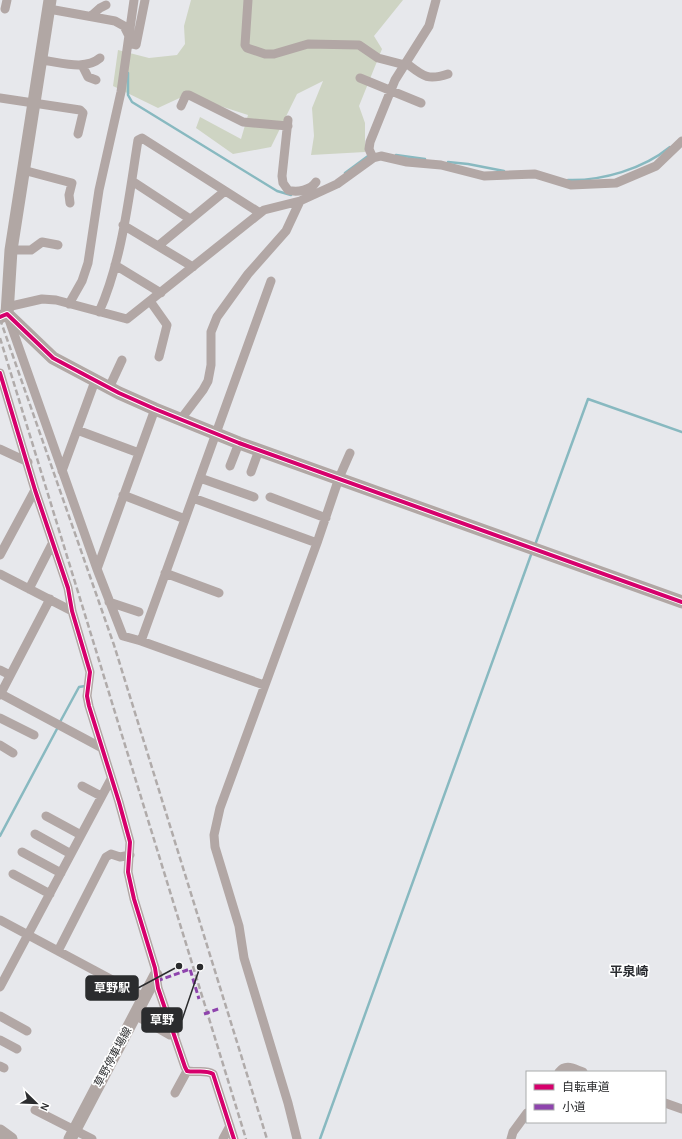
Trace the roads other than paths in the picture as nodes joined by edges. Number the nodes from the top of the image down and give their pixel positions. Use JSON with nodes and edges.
{"nodes":[{"id":1,"x":134,"y":0,"type":"edge"},
{"id":2,"x":145,"y":0,"type":"edge"},
{"id":3,"x":248,"y":0,"type":"edge"},
{"id":4,"x":436,"y":0,"type":"edge"},
{"id":5,"x":50,"y":4,"type":"edge"},
{"id":6,"x":106,"y":5,"type":"dead end"},
{"id":7,"x":91,"y":16,"type":"junction"},
{"id":8,"x":129,"y":40,"type":"junction"},
{"id":9,"x":100,"y":58,"type":"dead end"},
{"id":10,"x":41,"y":60,"type":"junction"},
{"id":11,"x":405,"y":64,"type":"junction"},
{"id":12,"x":82,"y":65,"type":"junction"},
{"id":13,"x":448,"y":74,"type":"dead end"},
{"id":14,"x":360,"y":78,"type":"dead end"},
{"id":15,"x":96,"y":80,"type":"dead end"},
{"id":16,"x":391,"y":91,"type":"junction"},
{"id":17,"x":0,"y":98,"type":"edge"},
{"id":18,"x":421,"y":102,"type":"dead end"},
{"id":19,"x":34,"y":103,"type":"junction"},
{"id":20,"x":181,"y":106,"type":"dead end"},
{"id":21,"x":78,"y":134,"type":"dead end"},
{"id":22,"x":682,"y":141,"type":"edge"},
{"id":23,"x":372,"y":156,"type":"junction"},
{"id":24,"x":24,"y":170,"type":"junction"},
{"id":25,"x":132,"y":181,"type":"junction"},
{"id":26,"x":316,"y":182,"type":"dead end"},
{"id":27,"x":225,"y":191,"type":"junction"},
{"id":28,"x":290,"y":191,"type":"junction"},
{"id":29,"x":300,"y":201,"type":"junction"},
{"id":30,"x":70,"y":202,"type":"dead end"},
{"id":31,"x":290,"y":204,"type":"junction"},
{"id":32,"x":260,"y":213,"type":"junction"},
{"id":33,"x":190,"y":219,"type":"junction"},
{"id":34,"x":123,"y":225,"type":"junction"},
{"id":35,"x":58,"y":245,"type":"dead end"},
{"id":36,"x":158,"y":246,"type":"junction"},
{"id":37,"x":11,"y":250,"type":"junction"},
{"id":38,"x":114,"y":265,"type":"junction"},
{"id":39,"x":193,"y":267,"type":"junction"},
{"id":40,"x":271,"y":281,"type":"dead end"},
{"id":41,"x":161,"y":293,"type":"junction"},
{"id":42,"x":150,"y":301,"type":"junction"},
{"id":43,"x":69,"y":304,"type":"junction"},
{"id":44,"x":4,"y":312,"type":"edge"},
{"id":45,"x":99,"y":312,"type":"junction"},
{"id":46,"x":159,"y":357,"type":"dead end"},
{"id":47,"x":122,"y":360,"type":"dead end"},
{"id":48,"x":0,"y":373,"type":"edge"},
{"id":49,"x":95,"y":380,"type":"junction"},
{"id":50,"x":109,"y":388,"type":"junction"},
{"id":51,"x":155,"y":409,"type":"junction"},
{"id":52,"x":181,"y":419,"type":"junction"},
{"id":53,"x":77,"y":430,"type":"junction"},
{"id":54,"x":216,"y":433,"type":"junction"},
{"id":55,"x":239,"y":443,"type":"junction"},
{"id":56,"x":0,"y":449,"type":"edge"},
{"id":57,"x":259,"y":450,"type":"junction"},
{"id":58,"x":139,"y":453,"type":"junction"},
{"id":59,"x":350,"y":453,"type":"dead end"},
{"id":60,"x":28,"y":462,"type":"junction"},
{"id":61,"x":230,"y":466,"type":"dead end"},
{"id":62,"x":62,"y":471,"type":"junction"},
{"id":63,"x":251,"y":472,"type":"dead end"},
{"id":64,"x":200,"y":478,"type":"junction"},
{"id":65,"x":339,"y":478,"type":"junction"},
{"id":66,"x":35,"y":490,"type":"junction"},
{"id":67,"x":123,"y":495,"type":"junction"},
{"id":68,"x":270,"y":497,"type":"dead end"},
{"id":69,"x":193,"y":498,"type":"junction"},
{"id":70,"x":254,"y":498,"type":"dead end"},
{"id":71,"x":326,"y":518,"type":"junction"},
{"id":72,"x":185,"y":519,"type":"junction"},
{"id":73,"x":317,"y":543,"type":"junction"},
{"id":74,"x":52,"y":544,"type":"junction"},
{"id":75,"x":2,"y":545,"type":"edge"},
{"id":76,"x":0,"y":554,"type":"edge"},
{"id":77,"x":97,"y":569,"type":"junction"},
{"id":78,"x":0,"y":574,"type":"edge"},
{"id":79,"x":165,"y":574,"type":"junction"},
{"id":80,"x":29,"y":588,"type":"junction"},
{"id":81,"x":219,"y":593,"type":"dead end"},
{"id":82,"x":50,"y":599,"type":"junction"},
{"id":83,"x":109,"y":602,"type":"junction"},
{"id":84,"x":682,"y":602,"type":"edge"},
{"id":85,"x":72,"y":611,"type":"junction"},
{"id":86,"x":139,"y":612,"type":"dead end"},
{"id":87,"x":141,"y":641,"type":"junction"},
{"id":88,"x":0,"y":670,"type":"edge"},
{"id":89,"x":10,"y":675,"type":"junction"},
{"id":90,"x":264,"y":685,"type":"junction"},
{"id":91,"x":0,"y":695,"type":"edge"},
{"id":92,"x":0,"y":718,"type":"edge"},
{"id":93,"x":34,"y":736,"type":"dead end"},
{"id":94,"x":0,"y":745,"type":"edge"},
{"id":95,"x":102,"y":748,"type":"junction"},
{"id":96,"x":14,"y":753,"type":"dead end"},
{"id":97,"x":112,"y":779,"type":"junction"},
{"id":98,"x":82,"y":786,"type":"dead end"},
{"id":99,"x":101,"y":796,"type":"junction"},
{"id":100,"x":46,"y":816,"type":"dead end"},
{"id":101,"x":35,"y":834,"type":"dead end"},
{"id":102,"x":81,"y":835,"type":"junction"},
{"id":103,"x":22,"y":852,"type":"dead end"},
{"id":104,"x":71,"y":854,"type":"junction"},
{"id":105,"x":130,"y":855,"type":"junction"},
{"id":106,"x":61,"y":873,"type":"junction"},
{"id":107,"x":13,"y":874,"type":"dead end"},
{"id":108,"x":50,"y":894,"type":"junction"},
{"id":109,"x":0,"y":920,"type":"edge"},
{"id":110,"x":28,"y":935,"type":"junction"},
{"id":111,"x":58,"y":951,"type":"junction"},
{"id":112,"x":3,"y":974,"type":"edge"},
{"id":113,"x":156,"y":975,"type":"junction"},
{"id":114,"x":0,"y":987,"type":"edge"},
{"id":115,"x":144,"y":997,"type":"junction"},
{"id":116,"x":135,"y":1015,"type":"junction"},
{"id":117,"x":0,"y":1016,"type":"edge"},
{"id":118,"x":28,"y":1031,"type":"dead end"},
{"id":119,"x":174,"y":1035,"type":"junction"},
{"id":120,"x":0,"y":1040,"type":"edge"},
{"id":121,"x":18,"y":1049,"type":"dead end"},
{"id":122,"x":187,"y":1071,"type":"junction"},
{"id":123,"x":559,"y":1071,"type":"edge"},
{"id":124,"x":580,"y":1071,"type":"edge"},
{"id":125,"x":175,"y":1093,"type":"dead end"},
{"id":126,"x":666,"y":1103,"type":"edge"},
{"id":127,"x":682,"y":1109,"type":"edge"},
{"id":128,"x":35,"y":1110,"type":"dead end"},
{"id":129,"x":526,"y":1114,"type":"edge"},
{"id":130,"x":230,"y":1126,"type":"junction"},
{"id":131,"x":0,"y":1131,"type":"edge"},
{"id":132,"x":72,"y":1135,"type":"edge"},
{"id":133,"x":11,"y":1139,"type":"edge"},
{"id":134,"x":92,"y":1139,"type":"edge"},
{"id":135,"x":223,"y":1139,"type":"edge"},
{"id":136,"x":234,"y":1139,"type":"edge"},
{"id":137,"x":296,"y":1139,"type":"edge"},
{"id":138,"x":510,"y":1139,"type":"edge"}],
"edges":[{"from":1,"to":8,"type":"street"},
{"from":2,"to":8,"type":"street"},
{"from":3,"to":11,"type":"street"},
{"from":4,"to":11,"type":"street"},
{"from":5,"to":7,"type":"street"},
{"from":5,"to":10,"type":"street"},
{"from":6,"to":7,"type":"street"},
{"from":7,"to":8,"type":"street"},
{"from":8,"to":43,"type":"street"},
{"from":9,"to":12,"type":"street"},
{"from":10,"to":12,"type":"street"},
{"from":10,"to":19,"type":"street"},
{"from":11,"to":13,"type":"street"},
{"from":11,"to":16,"type":"street"},
{"from":12,"to":15,"type":"street"},
{"from":14,"to":16,"type":"street"},
{"from":16,"to":18,"type":"street"},
{"from":16,"to":23,"type":"street"},
{"from":17,"to":19,"type":"street"},
{"from":19,"to":21,"type":"street"},
{"from":19,"to":24,"type":"street"},
{"from":20,"to":28,"type":"street"},
{"from":22,"to":23,"type":"street"},
{"from":23,"to":29,"type":"street"},
{"from":24,"to":30,"type":"street"},
{"from":24,"to":37,"type":"street"},
{"from":25,"to":27,"type":"street"},
{"from":25,"to":33,"type":"street"},
{"from":25,"to":34,"type":"street"},
{"from":26,"to":28,"type":"street"},
{"from":27,"to":32,"type":"street"},
{"from":27,"to":33,"type":"street"},
{"from":28,"to":31,"type":"street"},
{"from":29,"to":31,"type":"street"},
{"from":29,"to":52,"type":"street"},
{"from":31,"to":32,"type":"street"},
{"from":32,"to":39,"type":"street"},
{"from":33,"to":36,"type":"street"},
{"from":34,"to":36,"type":"street"},
{"from":34,"to":38,"type":"street"},
{"from":35,"to":37,"type":"street"},
{"from":36,"to":39,"type":"street"},
{"from":37,"to":44,"type":"street"},
{"from":38,"to":41,"type":"street"},
{"from":38,"to":45,"type":"street"},
{"from":39,"to":41,"type":"street"},
{"from":40,"to":54,"type":"street"},
{"from":41,"to":42,"type":"street"},
{"from":42,"to":45,"type":"street"},
{"from":42,"to":46,"type":"street"},
{"from":43,"to":44,"type":"street"},
{"from":43,"to":45,"type":"street"},
{"from":44,"to":49,"type":"street"},
{"from":44,"to":62,"type":"street"},
{"from":47,"to":50,"type":"street"},
{"from":48,"to":60,"type":"street"},
{"from":49,"to":50,"type":"street"},
{"from":49,"to":53,"type":"street"},
{"from":50,"to":51,"type":"street"},
{"from":51,"to":52,"type":"street"},
{"from":51,"to":58,"type":"street"},
{"from":52,"to":54,"type":"street"},
{"from":53,"to":58,"type":"street"},
{"from":53,"to":62,"type":"street"},
{"from":54,"to":55,"type":"street"},
{"from":54,"to":64,"type":"street"},
{"from":55,"to":57,"type":"street"},
{"from":55,"to":61,"type":"street"},
{"from":56,"to":60,"type":"street"},
{"from":57,"to":63,"type":"street"},
{"from":57,"to":65,"type":"street"},
{"from":58,"to":67,"type":"street"},
{"from":59,"to":65,"type":"street"},
{"from":60,"to":66,"type":"street"},
{"from":62,"to":77,"type":"street"},
{"from":64,"to":69,"type":"street"},
{"from":64,"to":70,"type":"street"},
{"from":65,"to":71,"type":"street"},
{"from":65,"to":84,"type":"street"},
{"from":66,"to":74,"type":"street"},
{"from":66,"to":75,"type":"street"},
{"from":67,"to":72,"type":"street"},
{"from":67,"to":77,"type":"street"},
{"from":68,"to":71,"type":"street"},
{"from":69,"to":72,"type":"street"},
{"from":69,"to":73,"type":"street"},
{"from":71,"to":73,"type":"street"},
{"from":72,"to":79,"type":"street"},
{"from":73,"to":90,"type":"street"},
{"from":74,"to":80,"type":"street"},
{"from":74,"to":85,"type":"street"},
{"from":75,"to":76,"type":"street"},
{"from":77,"to":83,"type":"street"},
{"from":78,"to":80,"type":"street"},
{"from":79,"to":81,"type":"street"},
{"from":79,"to":87,"type":"street"},
{"from":80,"to":82,"type":"street"},
{"from":82,"to":85,"type":"street"},
{"from":82,"to":89,"type":"street"},
{"from":83,"to":86,"type":"street"},
{"from":83,"to":87,"type":"street"},
{"from":85,"to":95,"type":"street"},
{"from":87,"to":90,"type":"street"},
{"from":88,"to":89,"type":"street"},
{"from":89,"to":91,"type":"street"},
{"from":90,"to":137,"type":"street"},
{"from":91,"to":95,"type":"street"},
{"from":92,"to":93,"type":"street"},
{"from":94,"to":96,"type":"street"},
{"from":95,"to":97,"type":"street"},
{"from":97,"to":99,"type":"street"},
{"from":97,"to":105,"type":"street"},
{"from":98,"to":99,"type":"street"},
{"from":99,"to":102,"type":"street"},
{"from":100,"to":102,"type":"street"},
{"from":101,"to":104,"type":"street"},
{"from":102,"to":104,"type":"street"},
{"from":103,"to":106,"type":"street"},
{"from":104,"to":106,"type":"street"},
{"from":105,"to":111,"type":"street"},
{"from":105,"to":113,"type":"street"},
{"from":106,"to":108,"type":"street"},
{"from":107,"to":108,"type":"street"},
{"from":108,"to":110,"type":"street"},
{"from":109,"to":110,"type":"street"},
{"from":110,"to":111,"type":"street"},
{"from":110,"to":112,"type":"street"},
{"from":111,"to":115,"type":"street"},
{"from":112,"to":114,"type":"street"},
{"from":113,"to":115,"type":"street","name":"草野停車場線"},
{"from":113,"to":119,"type":"street"},
{"from":115,"to":116,"type":"street","name":"草野停車場線"},
{"from":116,"to":119,"type":"street"},
{"from":116,"to":132,"type":"street","name":"草野停車場線"},
{"from":117,"to":118,"type":"street"},
{"from":119,"to":122,"type":"street"},
{"from":120,"to":121,"type":"street"},
{"from":122,"to":125,"type":"street"},
{"from":122,"to":130,"type":"street"},
{"from":123,"to":124,"type":"street"},
{"from":126,"to":127,"type":"street"},
{"from":128,"to":132,"type":"street"},
{"from":129,"to":138,"type":"street"},
{"from":130,"to":135,"type":"street"},
{"from":130,"to":136,"type":"street"},
{"from":131,"to":133,"type":"street"},
{"from":132,"to":134,"type":"street"}]}
